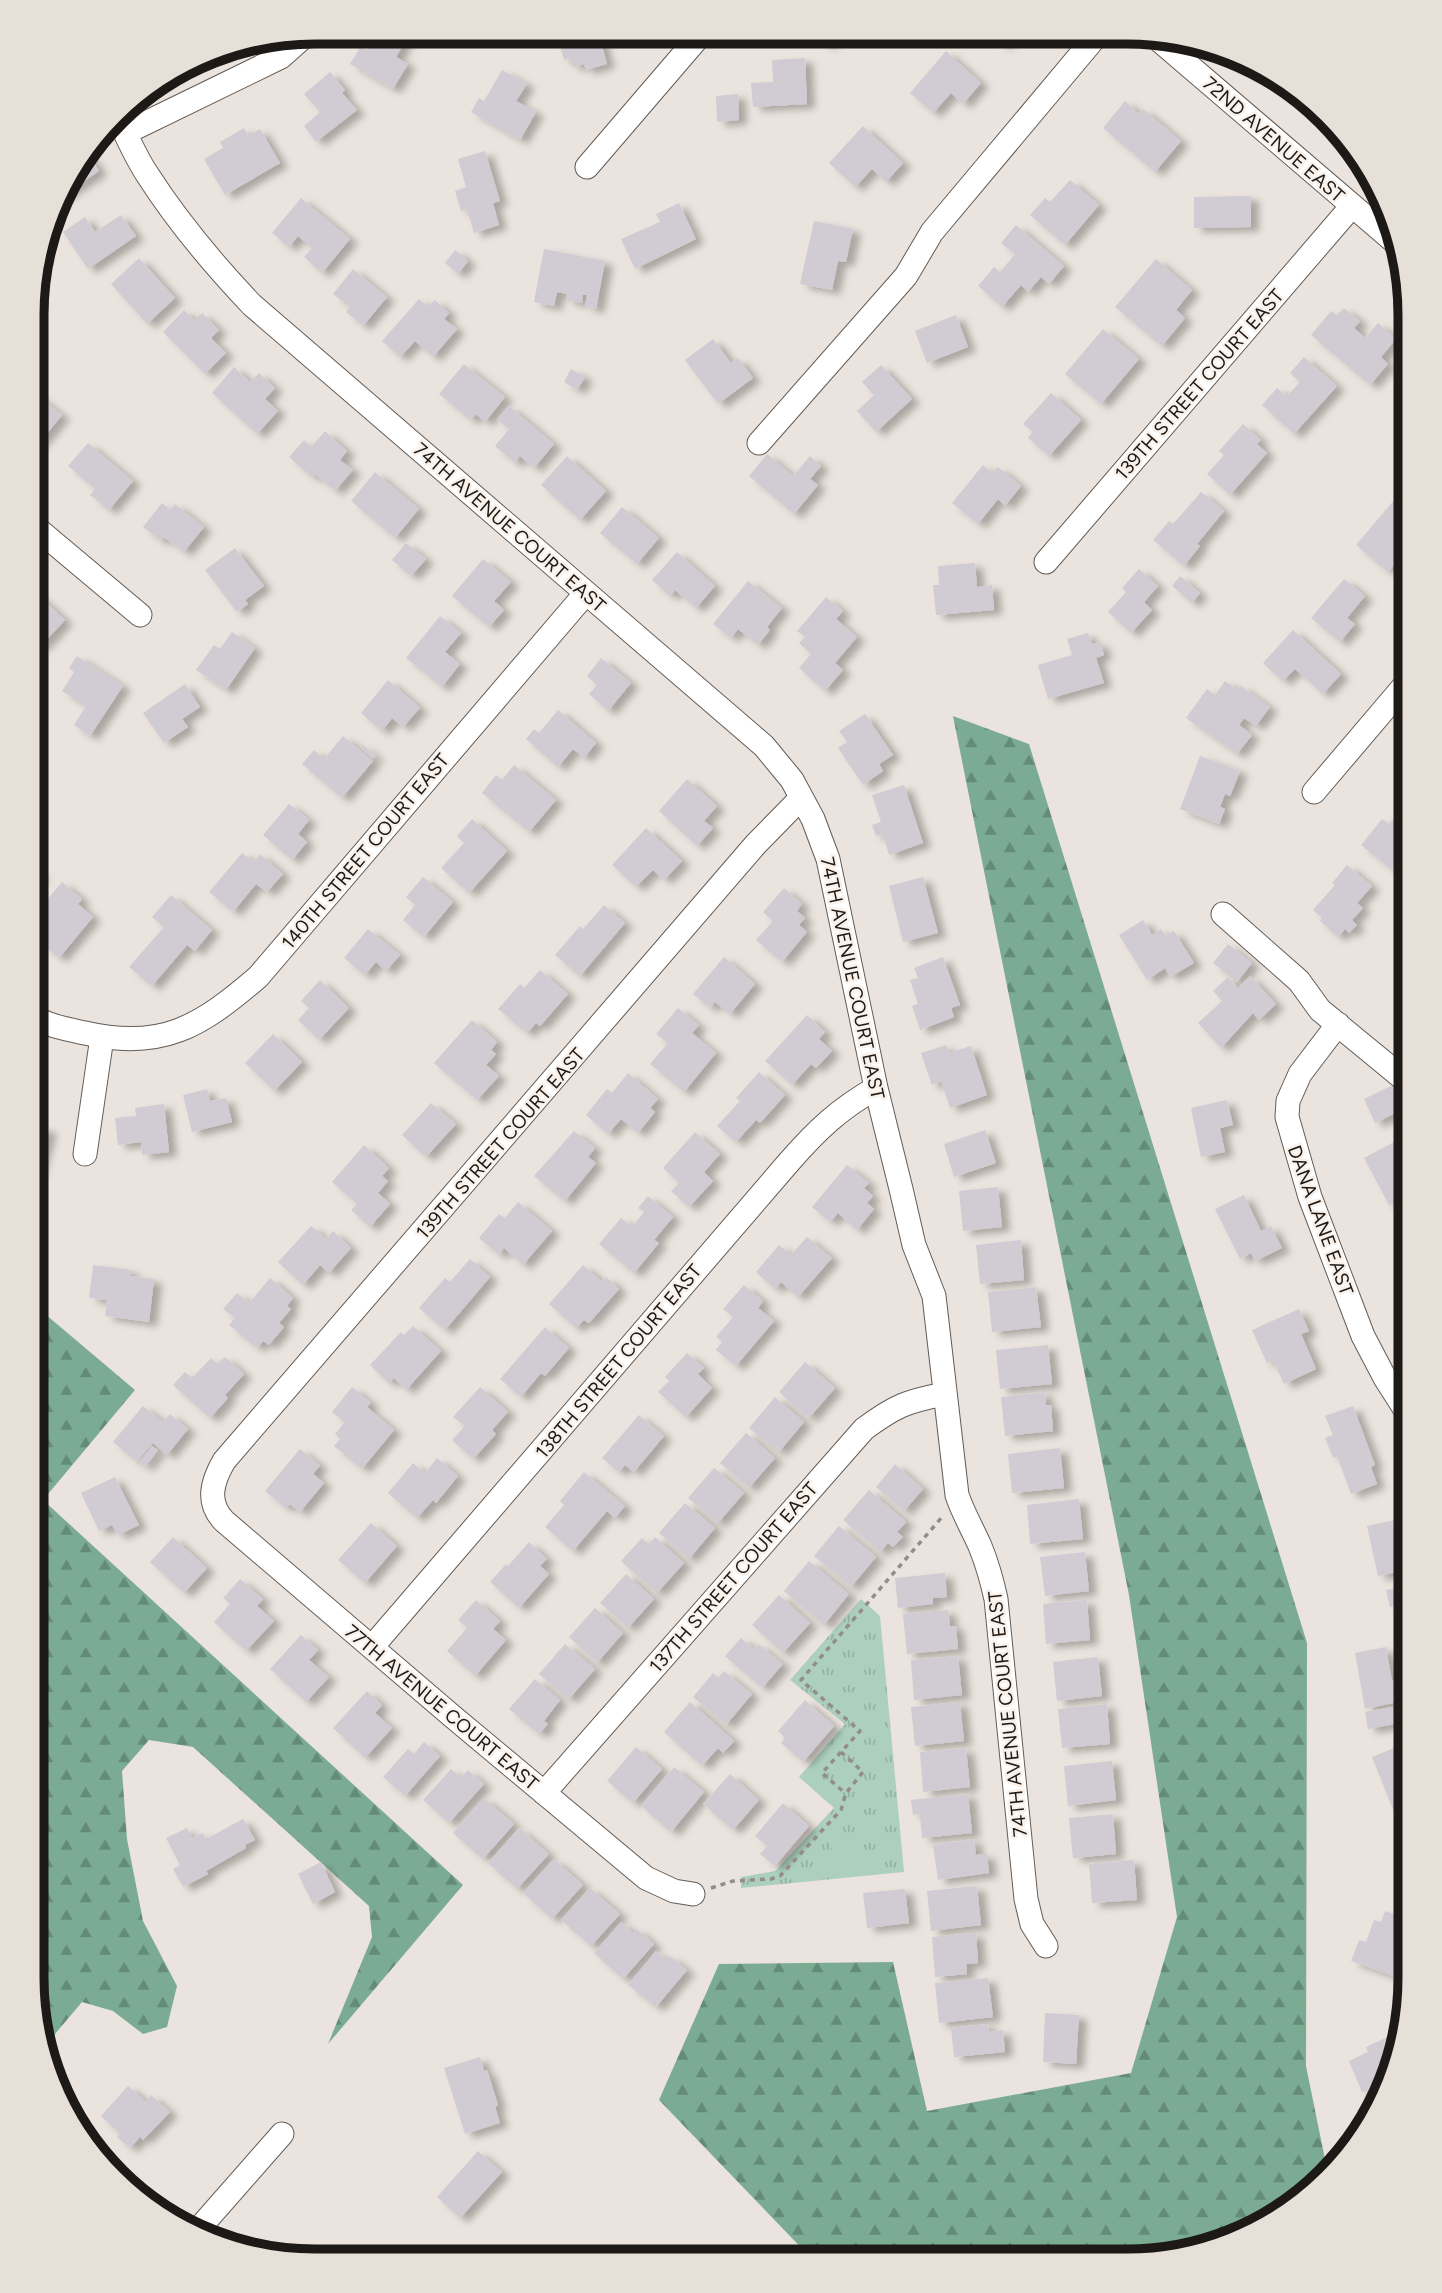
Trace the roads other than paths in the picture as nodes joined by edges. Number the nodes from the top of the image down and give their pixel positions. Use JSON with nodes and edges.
{"nodes":[{"id":1,"x":295,"y":44,"type":"edge"},
{"id":2,"x":693,"y":44,"type":"edge"},
{"id":3,"x":1090,"y":44,"type":"edge"},
{"id":4,"x":1167,"y":47,"type":"edge"},
{"id":5,"x":121,"y":125,"type":"edge"},
{"id":6,"x":587,"y":167,"type":"dead end"},
{"id":7,"x":1352,"y":205,"type":"junction"},
{"id":8,"x":1386,"y":234,"type":"edge"},
{"id":9,"x":759,"y":443,"type":"dead end"},
{"id":10,"x":44,"y":534,"type":"edge"},
{"id":11,"x":1046,"y":562,"type":"dead end"},
{"id":12,"x":586,"y":593,"type":"junction"},
{"id":13,"x":140,"y":615,"type":"dead end"},
{"id":14,"x":1398,"y":692,"type":"edge"},
{"id":15,"x":1314,"y":792,"type":"dead end"},
{"id":16,"x":801,"y":798,"type":"junction"},
{"id":17,"x":1223,"y":914,"type":"dead end"},
{"id":18,"x":44,"y":1021,"type":"edge"},
{"id":19,"x":1338,"y":1024,"type":"junction"},
{"id":20,"x":102,"y":1037,"type":"junction"},
{"id":21,"x":1398,"y":1074,"type":"edge"},
{"id":22,"x":876,"y":1088,"type":"junction"},
{"id":23,"x":85,"y":1154,"type":"dead end"},
{"id":24,"x":945,"y":1394,"type":"junction"},
{"id":25,"x":1398,"y":1398,"type":"edge"},
{"id":26,"x":212,"y":1495,"type":"joint"},
{"id":27,"x":372,"y":1647,"type":"junction"},
{"id":28,"x":544,"y":1793,"type":"junction"},
{"id":29,"x":693,"y":1894,"type":"road end"},
{"id":30,"x":1046,"y":1946,"type":"dead end"},
{"id":31,"x":282,"y":2134,"type":"dead end"},
{"id":32,"x":202,"y":2224,"type":"edge"}],
"edges":[{"from":1,"to":5,"type":"street"},
{"from":2,"to":6,"type":"street"},
{"from":3,"to":9,"type":"street"},
{"from":4,"to":7,"type":"street","name":"72ND AVENUE EAST"},
{"from":5,"to":12,"type":"street","name":"74TH AVENUE COURT EAST"},
{"from":7,"to":8,"type":"street","name":"72ND AVENUE EAST"},
{"from":7,"to":11,"type":"street","name":"139TH STREET COURT EAST"},
{"from":10,"to":13,"type":"street"},
{"from":12,"to":16,"type":"street","name":"74TH AVENUE COURT EAST"},
{"from":12,"to":20,"type":"street","name":"140TH STREET COURT EAST"},
{"from":14,"to":15,"type":"street"},
{"from":16,"to":22,"type":"street","name":"74TH AVENUE COURT EAST"},
{"from":16,"to":26,"type":"street","name":"139TH STREET COURT EAST"},
{"from":17,"to":19,"type":"street"},
{"from":18,"to":20,"type":"street","name":"140TH STREET COURT EAST"},
{"from":19,"to":21,"type":"street"},
{"from":19,"to":25,"type":"street","name":"DANA LANE EAST"},
{"from":20,"to":23,"type":"street"},
{"from":22,"to":24,"type":"street","name":"74TH AVENUE COURT EAST"},
{"from":22,"to":27,"type":"street","name":"138TH STREET COURT EAST"},
{"from":24,"to":28,"type":"street","name":"137TH STREET COURT EAST"},
{"from":24,"to":30,"type":"street","name":"74TH AVENUE COURT EAST"},
{"from":26,"to":27,"type":"street","name":"77TH AVENUE COURT EAST"},
{"from":27,"to":28,"type":"street","name":"77TH AVENUE COURT EAST"},
{"from":28,"to":29,"type":"street","name":"77TH AVENUE COURT EAST"},
{"from":31,"to":32,"type":"street"}]}
